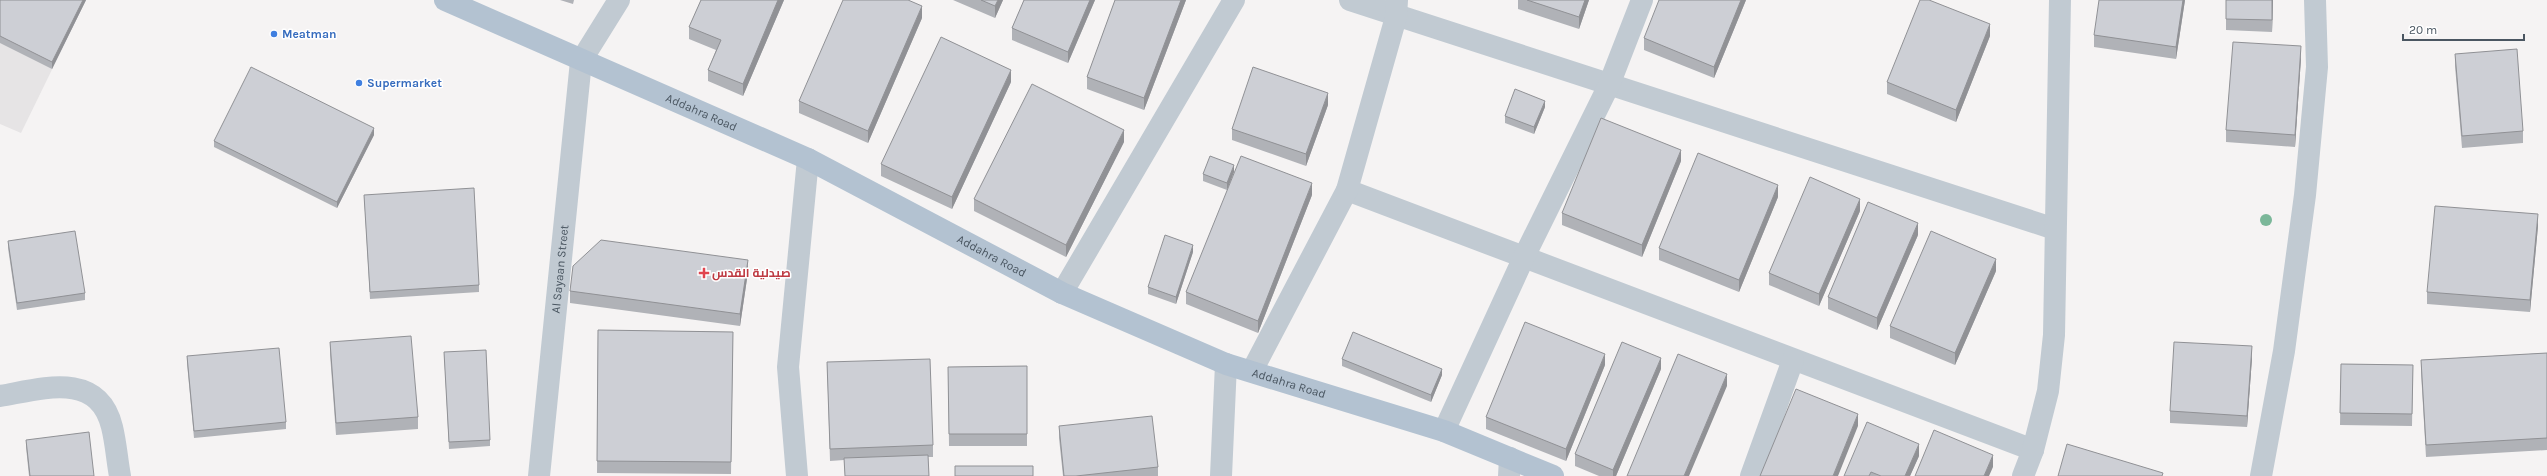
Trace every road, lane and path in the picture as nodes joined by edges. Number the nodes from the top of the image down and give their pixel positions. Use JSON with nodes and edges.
{"nodes":[{"id":1,"x":445,"y":0,"type":"edge"},
{"id":2,"x":619,"y":0,"type":"edge"},
{"id":3,"x":1234,"y":0,"type":"edge"},
{"id":4,"x":1350,"y":0,"type":"edge"},
{"id":5,"x":1642,"y":0,"type":"edge"},
{"id":6,"x":2060,"y":0,"type":"edge"},
{"id":7,"x":2315,"y":0,"type":"edge"},
{"id":8,"x":1396,"y":8,"type":"edge"},
{"id":9,"x":581,"y":61,"type":"junction"},
{"id":10,"x":1609,"y":85,"type":"junction"},
{"id":11,"x":808,"y":159,"type":"junction"},
{"id":12,"x":1347,"y":190,"type":"junction"},
{"id":13,"x":2055,"y":229,"type":"junction"},
{"id":14,"x":1524,"y":258,"type":"junction"},
{"id":15,"x":1062,"y":293,"type":"junction"},
{"id":16,"x":1793,"y":360,"type":"junction"},
{"id":17,"x":1226,"y":364,"type":"junction"},
{"id":18,"x":1252,"y":371,"type":"junction"},
{"id":19,"x":0,"y":396,"type":"edge"},
{"id":20,"x":1444,"y":431,"type":"junction"},
{"id":21,"x":2033,"y":450,"type":"junction"},
{"id":22,"x":1509,"y":467,"type":"edge"},
{"id":23,"x":120,"y":476,"type":"edge"},
{"id":24,"x":539,"y":476,"type":"edge"},
{"id":25,"x":796,"y":476,"type":"edge"},
{"id":26,"x":1221,"y":476,"type":"edge"},
{"id":27,"x":1553,"y":476,"type":"edge"},
{"id":28,"x":1751,"y":476,"type":"edge"},
{"id":29,"x":2023,"y":476,"type":"edge"},
{"id":30,"x":2261,"y":476,"type":"edge"}],
"edges":[{"from":1,"to":9,"type":"main road","name":"Addahra Road"},
{"from":2,"to":9,"type":"street"},
{"from":3,"to":15,"type":"street"},
{"from":4,"to":8,"type":"street"},
{"from":5,"to":10,"type":"street"},
{"from":6,"to":13,"type":"street"},
{"from":7,"to":30,"type":"street"},
{"from":8,"to":10,"type":"street"},
{"from":8,"to":12,"type":"street"},
{"from":9,"to":11,"type":"main road","name":"Addahra Road"},
{"from":9,"to":24,"type":"street","name":"Al Sayaan Street"},
{"from":10,"to":13,"type":"street"},
{"from":10,"to":14,"type":"street"},
{"from":11,"to":15,"type":"main road","name":"Addahra Road"},
{"from":11,"to":25,"type":"street"},
{"from":12,"to":14,"type":"street"},
{"from":12,"to":18,"type":"street"},
{"from":13,"to":21,"type":"street"},
{"from":14,"to":16,"type":"street"},
{"from":14,"to":20,"type":"street"},
{"from":15,"to":17,"type":"main road","name":"Addahra Road"},
{"from":16,"to":21,"type":"street"},
{"from":16,"to":28,"type":"street"},
{"from":17,"to":18,"type":"main road","name":"Addahra Road"},
{"from":17,"to":26,"type":"street"},
{"from":18,"to":20,"type":"main road","name":"Addahra Road"},
{"from":19,"to":23,"type":"street"},
{"from":20,"to":22,"type":"main road","name":"Addahra Road"},
{"from":21,"to":29,"type":"street"},
{"from":22,"to":27,"type":"main road","name":"Addahra Road"}]}
